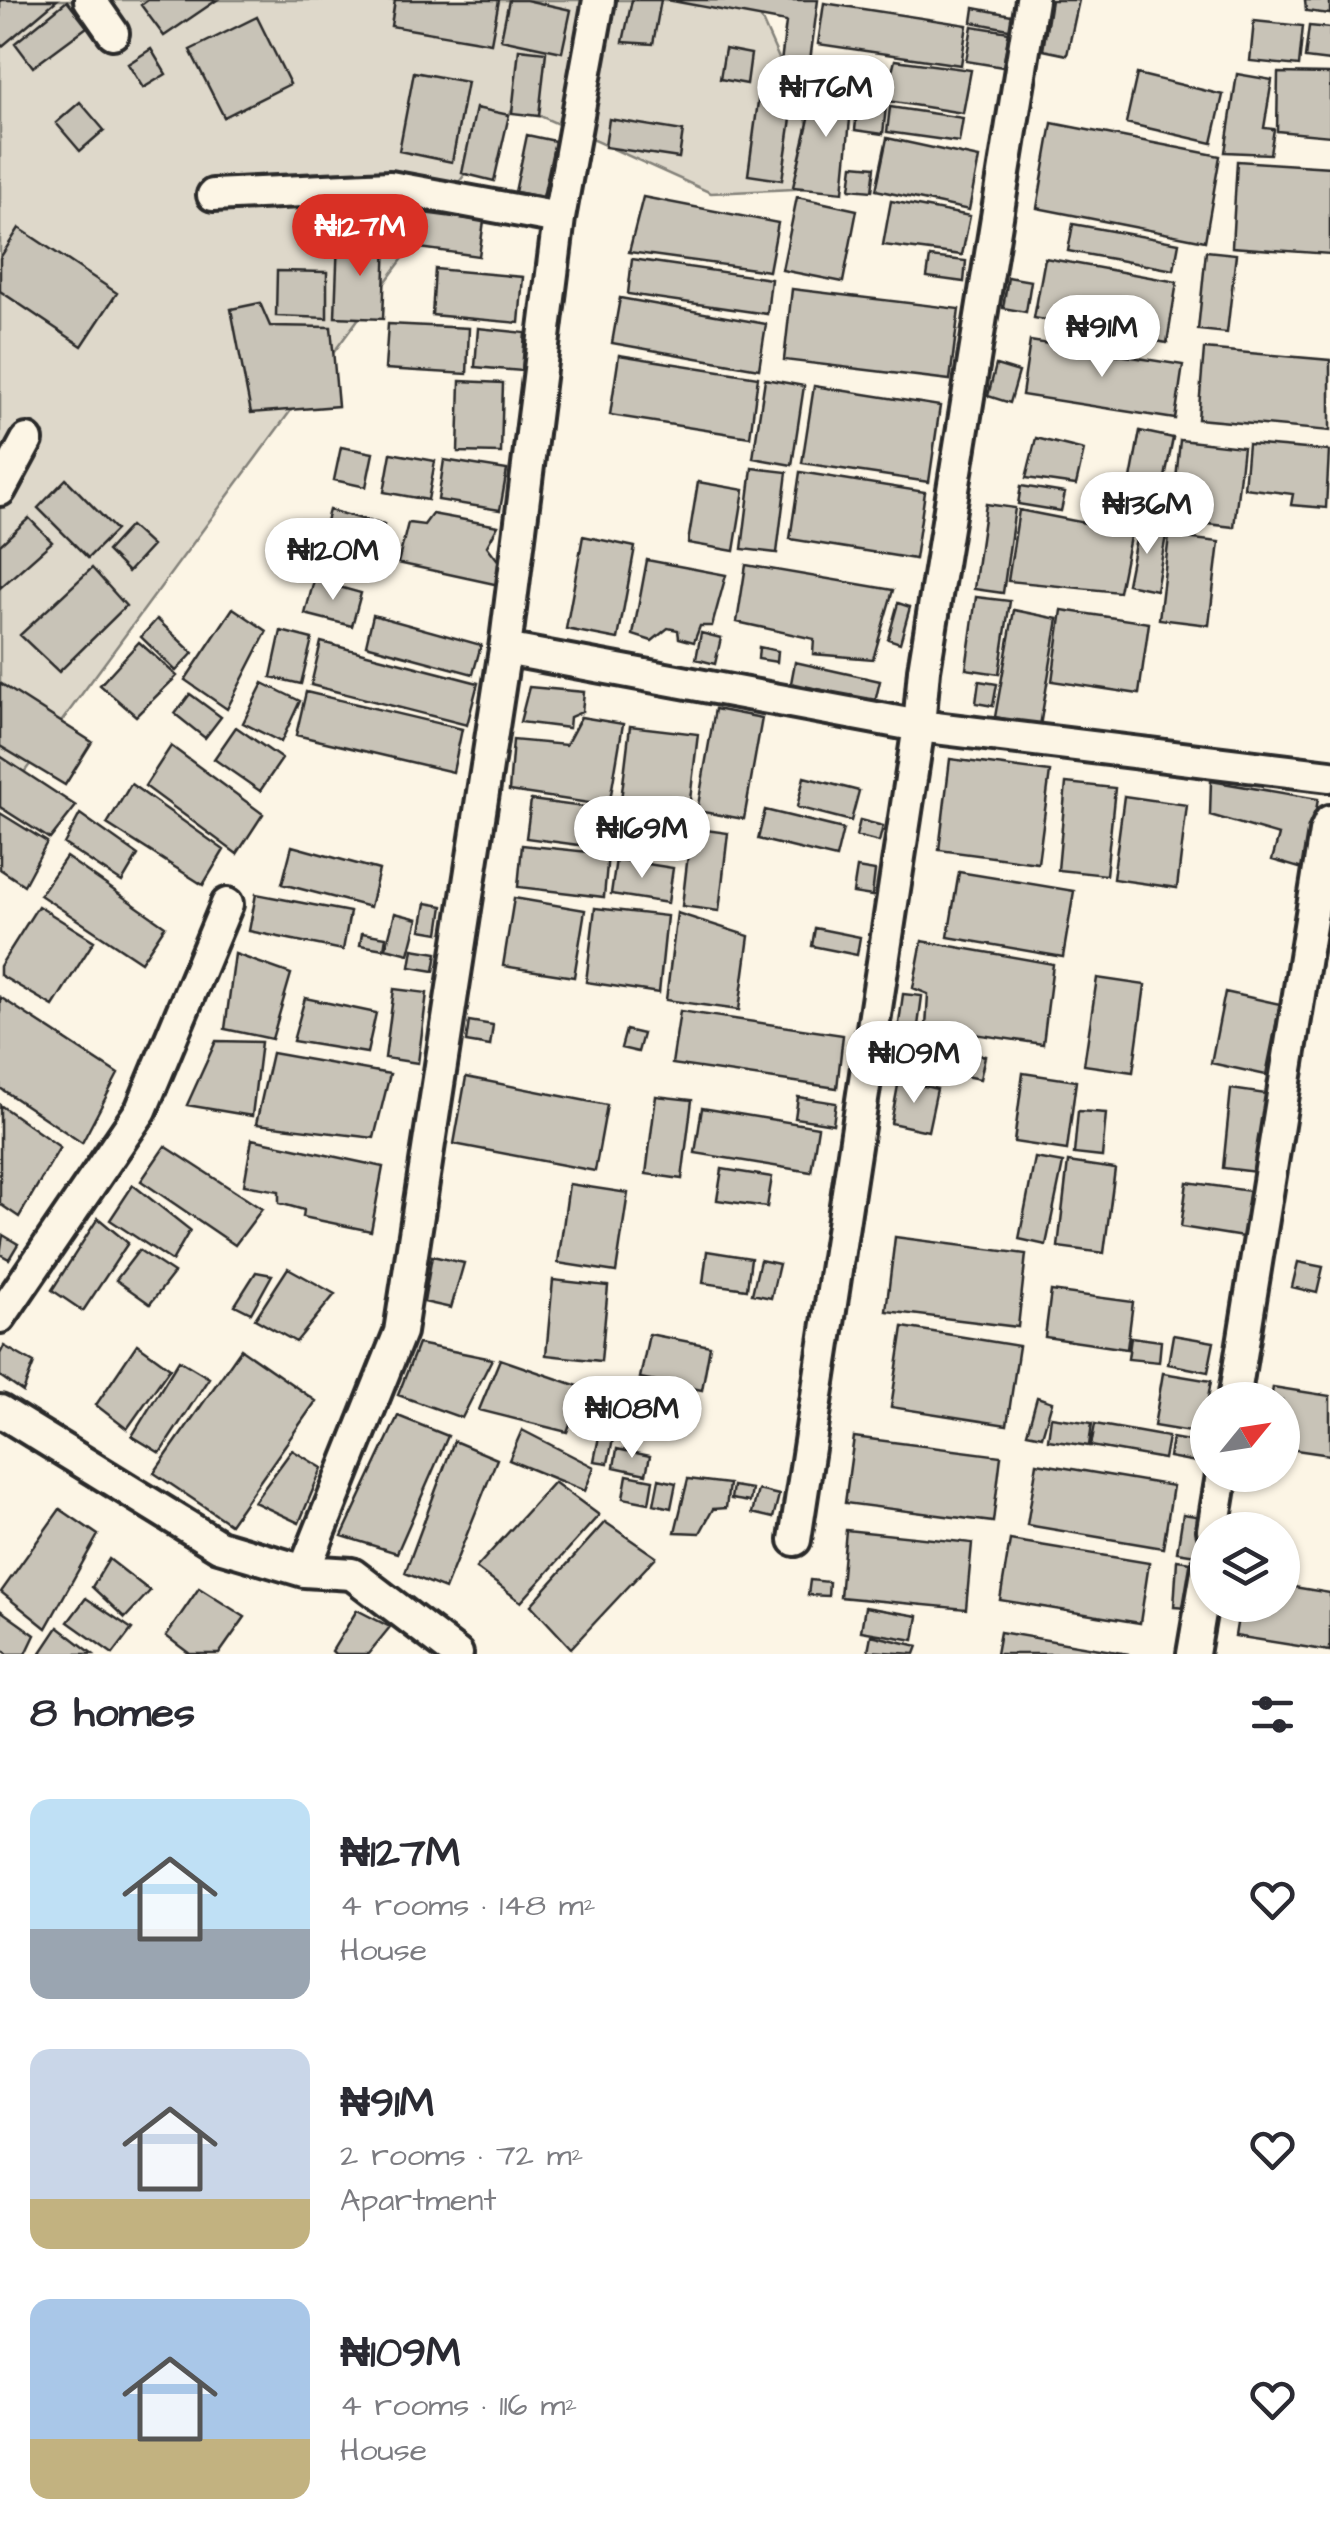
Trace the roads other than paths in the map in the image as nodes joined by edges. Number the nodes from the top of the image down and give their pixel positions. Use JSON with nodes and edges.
{"nodes":[{"id":1,"x":90,"y":0,"type":"edge"},
{"id":2,"x":599,"y":0,"type":"edge"},
{"id":3,"x":1032,"y":0,"type":"edge"},
{"id":4,"x":113,"y":33,"type":"dead end"},
{"id":5,"x":213,"y":196,"type":"dead end"},
{"id":6,"x":559,"y":218,"type":"junction"},
{"id":7,"x":27,"y":440,"type":"dead end"},
{"id":8,"x":0,"y":490,"type":"edge"},
{"id":9,"x":505,"y":650,"type":"junction"},
{"id":10,"x":919,"y":726,"type":"junction"},
{"id":11,"x":1330,"y":776,"type":"edge"},
{"id":12,"x":1330,"y":821,"type":"edge"},
{"id":13,"x":227,"y":904,"type":"dead end"},
{"id":14,"x":0,"y":1318,"type":"edge"},
{"id":15,"x":1237,"y":1382,"type":"edge"},
{"id":16,"x":0,"y":1410,"type":"edge"},
{"id":17,"x":795,"y":1540,"type":"dead end"},
{"id":18,"x":304,"y":1570,"type":"junction"},
{"id":19,"x":1198,"y":1622,"type":"edge"},
{"id":20,"x":457,"y":1654,"type":"edge"},
{"id":21,"x":1193,"y":1654,"type":"edge"}],
"edges":[{"from":1,"to":4,"type":"street"},
{"from":2,"to":6,"type":"street"},
{"from":3,"to":10,"type":"street"},
{"from":5,"to":6,"type":"street"},
{"from":6,"to":9,"type":"street"},
{"from":7,"to":8,"type":"street"},
{"from":9,"to":10,"type":"street"},
{"from":9,"to":18,"type":"street"},
{"from":10,"to":11,"type":"street"},
{"from":10,"to":17,"type":"street"},
{"from":12,"to":15,"type":"street"},
{"from":13,"to":14,"type":"street"},
{"from":16,"to":18,"type":"street"},
{"from":18,"to":20,"type":"street"},
{"from":19,"to":21,"type":"street"}]}
